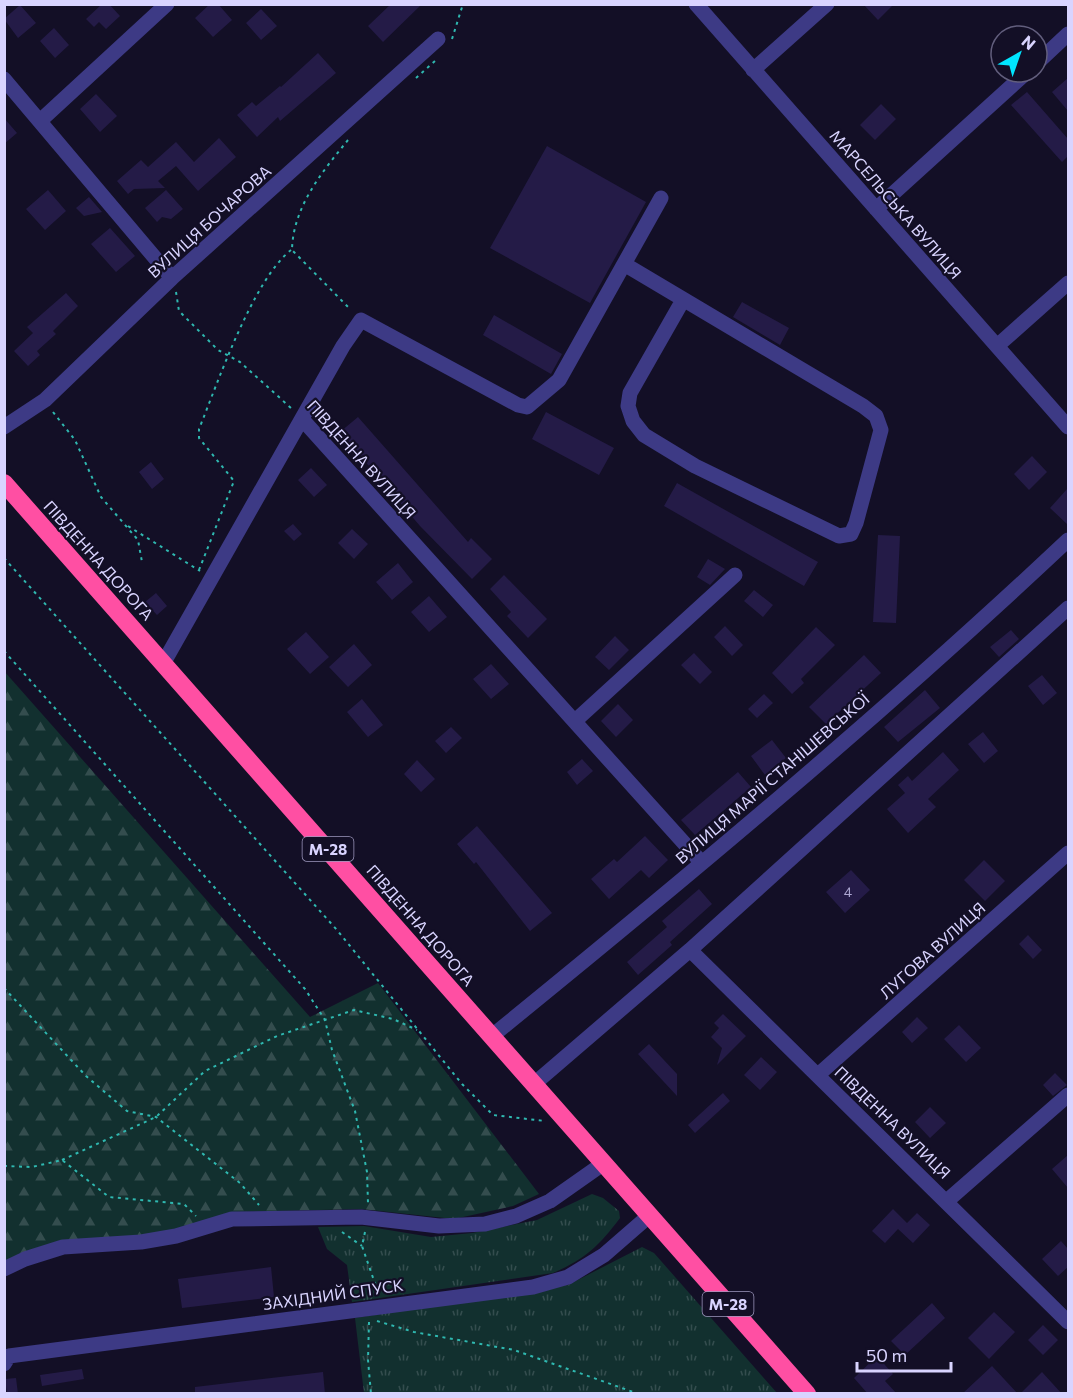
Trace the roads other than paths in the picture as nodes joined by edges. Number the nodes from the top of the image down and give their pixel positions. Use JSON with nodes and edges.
{"nodes":[{"id":1,"x":166,"y":4,"type":"edge"},
{"id":2,"x":696,"y":4,"type":"edge"},
{"id":3,"x":827,"y":4,"type":"edge"},
{"id":4,"x":1068,"y":34,"type":"edge"},
{"id":5,"x":443,"y":43,"type":"road end"},
{"id":6,"x":1049,"y":52,"type":"edge"},
{"id":7,"x":753,"y":70,"type":"junction"},
{"id":8,"x":4,"y":79,"type":"edge"},
{"id":9,"x":1014,"y":84,"type":"edge"},
{"id":10,"x":40,"y":121,"type":"junction"},
{"id":11,"x":661,"y":198,"type":"dead end"},
{"id":12,"x":876,"y":209,"type":"junction"},
{"id":13,"x":624,"y":264,"type":"junction"},
{"id":14,"x":172,"y":278,"type":"junction"},
{"id":15,"x":1068,"y":283,"type":"edge"},
{"id":16,"x":683,"y":300,"type":"junction"},
{"id":17,"x":997,"y":346,"type":"junction"},
{"id":18,"x":302,"y":419,"type":"junction"},
{"id":19,"x":4,"y":427,"type":"edge"},
{"id":20,"x":1068,"y":427,"type":"edge"},
{"id":21,"x":4,"y":483,"type":"edge"},
{"id":22,"x":1068,"y":540,"type":"edge"},
{"id":23,"x":735,"y":575,"type":"dead end"},
{"id":24,"x":1068,"y":608,"type":"edge"},
{"id":25,"x":164,"y":662,"type":"junction"},
{"id":26,"x":575,"y":721,"type":"junction"},
{"id":27,"x":1068,"y":853,"type":"edge"},
{"id":28,"x":702,"y":863,"type":"junction"},
{"id":29,"x":690,"y":950,"type":"junction"},
{"id":30,"x":492,"y":1036,"type":"junction"},
{"id":31,"x":819,"y":1074,"type":"junction"},
{"id":32,"x":534,"y":1084,"type":"junction"},
{"id":33,"x":1068,"y":1095,"type":"edge"},
{"id":34,"x":604,"y":1163,"type":"junction"},
{"id":35,"x":948,"y":1200,"type":"junction"},
{"id":36,"x":650,"y":1215,"type":"junction"},
{"id":37,"x":4,"y":1269,"type":"edge"},
{"id":38,"x":1068,"y":1322,"type":"edge"},
{"id":39,"x":4,"y":1364,"type":"edge"},
{"id":40,"x":807,"y":1394,"type":"edge"}],
"edges":[{"from":1,"to":10,"type":"street"},
{"from":2,"to":7,"type":"street","name":"МАРСЕЛЬСЬКА ВУЛИЦЯ"},
{"from":3,"to":7,"type":"street"},
{"from":4,"to":6,"type":"street"},
{"from":5,"to":14,"type":"street","name":"ВУЛИЦЯ БОЧАРОВА"},
{"from":7,"to":12,"type":"street","name":"МАРСЕЛЬСЬКА ВУЛИЦЯ"},
{"from":8,"to":10,"type":"street"},
{"from":9,"to":12,"type":"street"},
{"from":10,"to":14,"type":"street"},
{"from":11,"to":13,"type":"street"},
{"from":12,"to":17,"type":"street","name":"МАРСЕЛЬСЬКА ВУЛИЦЯ"},
{"from":13,"to":16,"type":"street"},
{"from":13,"to":18,"type":"street"},
{"from":14,"to":19,"type":"street","name":"ВУЛИЦЯ БОЧАРОВА"},
{"from":15,"to":17,"type":"street"},
{"from":16,"to":16,"type":"street"},
{"from":17,"to":20,"type":"street","name":"МАРСЕЛЬСЬКА ВУЛИЦЯ"},
{"from":18,"to":25,"type":"street"},
{"from":18,"to":26,"type":"street","name":"ПІВДЕННА ВУЛИЦЯ"},
{"from":21,"to":25,"type":"highway","name":"ПІВДЕННА ДОРОГА","number":"М-28"},
{"from":22,"to":28,"type":"street","name":"ВУЛИЦЯ МАРІЇ СТАНІШЕВСЬКОЇ"},
{"from":23,"to":26,"type":"street"},
{"from":24,"to":29,"type":"street"},
{"from":25,"to":30,"type":"highway","name":"ПІВДЕННА ДОРОГА","number":"М-28"},
{"from":26,"to":28,"type":"street","name":"ПІВДЕННА ВУЛИЦЯ"},
{"from":27,"to":31,"type":"street","name":"ЛУГОВА ВУЛИЦЯ"},
{"from":28,"to":30,"type":"street","name":"ВУЛИЦЯ МАРІЇ СТАНІШЕВСЬКОЇ"},
{"from":29,"to":31,"type":"street","name":"ПІВДЕННА ВУЛИЦЯ"},
{"from":29,"to":32,"type":"street"},
{"from":30,"to":32,"type":"highway","name":"ПІВДЕННА ДОРОГА","number":"М-28"},
{"from":31,"to":35,"type":"street","name":"ПІВДЕННА ВУЛИЦЯ"},
{"from":32,"to":34,"type":"highway","name":"ПІВДЕННА ДОРОГА","number":"М-28"},
{"from":33,"to":35,"type":"street"},
{"from":34,"to":36,"type":"highway","name":"ПІВДЕННА ДОРОГА","number":"М-28"},
{"from":34,"to":37,"type":"street"},
{"from":35,"to":38,"type":"street","name":"ПІВДЕННА ВУЛИЦЯ"},
{"from":36,"to":39,"type":"street","name":"ЗАХІДНИЙ СПУСК"},
{"from":36,"to":40,"type":"highway","name":"ПІВДЕННА ДОРОГА","number":"М-28"}]}
